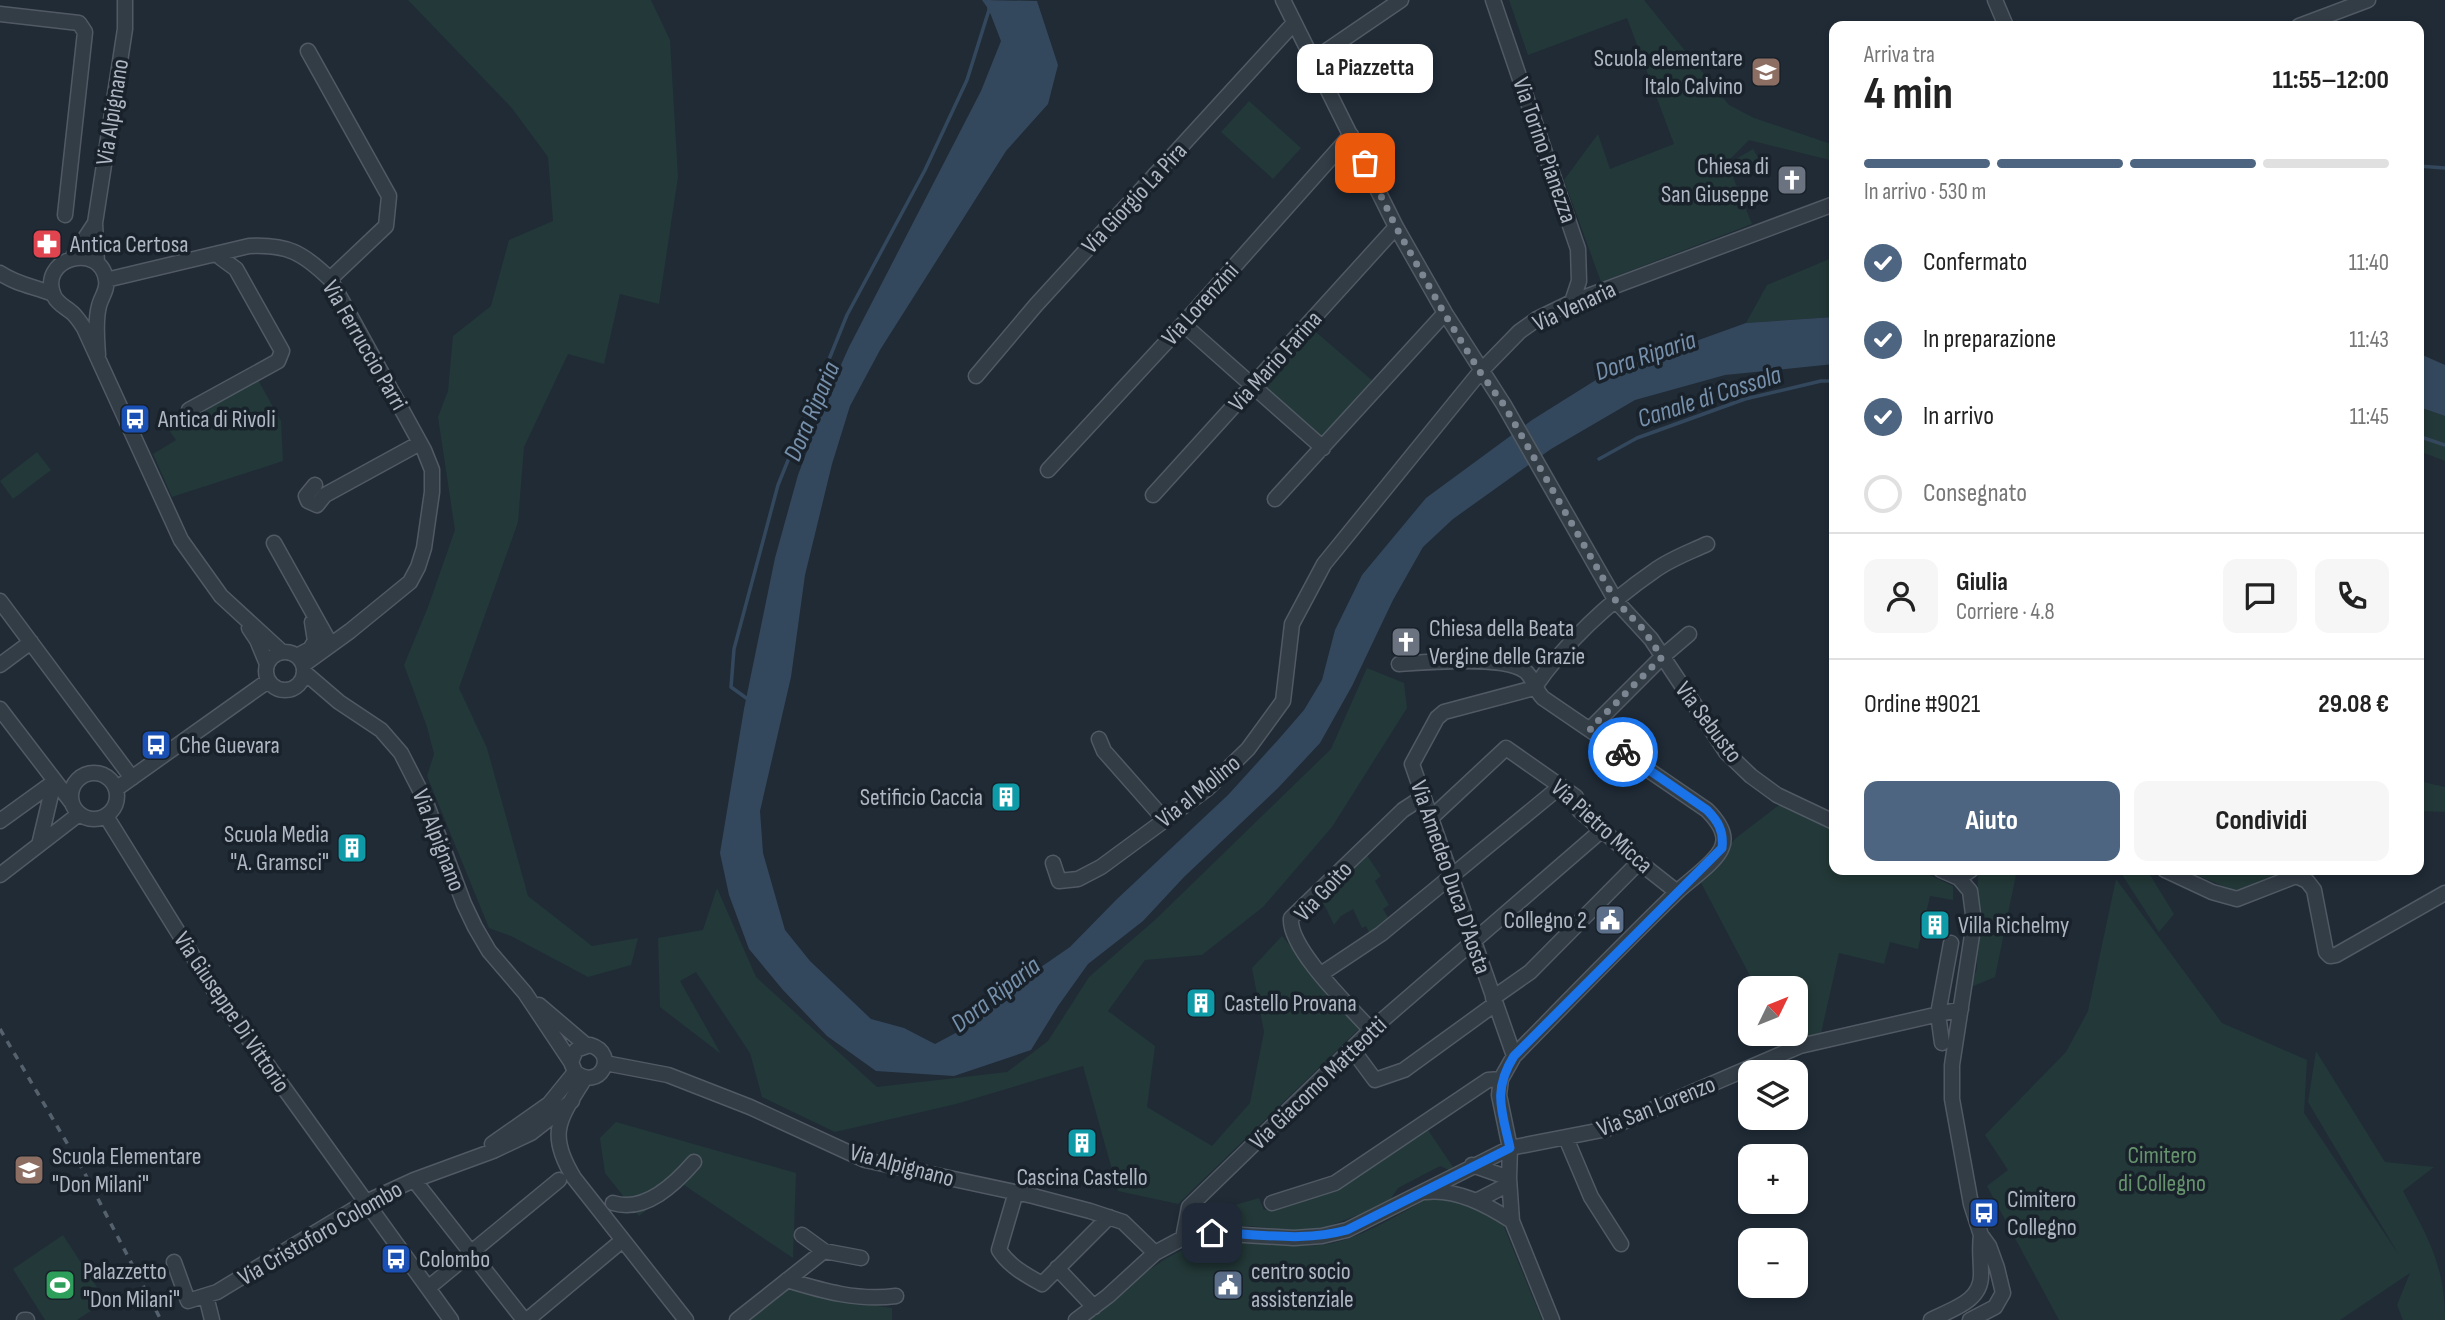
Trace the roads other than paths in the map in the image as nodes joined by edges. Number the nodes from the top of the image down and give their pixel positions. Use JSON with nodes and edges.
{"nodes":[{"id":1,"x":125,"y":0,"type":"edge"},
{"id":2,"x":1283,"y":0,"type":"edge"},
{"id":3,"x":1401,"y":0,"type":"edge"},
{"id":4,"x":1493,"y":0,"type":"edge"},
{"id":5,"x":1995,"y":0,"type":"edge"},
{"id":6,"x":2368,"y":0,"type":"edge"},
{"id":7,"x":0,"y":14,"type":"edge"},
{"id":8,"x":2004,"y":21,"type":"edge"},
{"id":9,"x":2312,"y":21,"type":"edge"},
{"id":10,"x":1294,"y":23,"type":"junction"},
{"id":11,"x":308,"y":51,"type":"dead end"},
{"id":12,"x":1313,"y":60,"type":"junction"},
{"id":13,"x":1351,"y":135,"type":"junction"},
{"id":14,"x":1829,"y":206,"type":"edge"},
{"id":15,"x":65,"y":215,"type":"dead end"},
{"id":16,"x":95,"y":223,"type":"junction"},
{"id":17,"x":1396,"y":227,"type":"junction"},
{"id":18,"x":220,"y":256,"type":"junction"},
{"id":19,"x":72,"y":258,"type":"junction"},
{"id":20,"x":97,"y":263,"type":"junction"},
{"id":21,"x":0,"y":273,"type":"edge"},
{"id":22,"x":52,"y":278,"type":"junction"},
{"id":23,"x":331,"y":279,"type":"junction"},
{"id":24,"x":106,"y":280,"type":"junction"},
{"id":25,"x":32,"y":286,"type":"junction"},
{"id":26,"x":236,"y":286,"type":"dead end"},
{"id":27,"x":53,"y":294,"type":"junction"},
{"id":28,"x":1572,"y":302,"type":"junction"},
{"id":29,"x":99,"y":304,"type":"junction"},
{"id":30,"x":72,"y":312,"type":"junction"},
{"id":31,"x":1444,"y":313,"type":"junction"},
{"id":32,"x":1183,"y":324,"type":"junction"},
{"id":33,"x":97,"y":355,"type":"junction"},
{"id":34,"x":1480,"y":372,"type":"junction"},
{"id":35,"x":976,"y":376,"type":"dead end"},
{"id":36,"x":1252,"y":386,"type":"junction"},
{"id":37,"x":190,"y":410,"type":"dead end"},
{"id":38,"x":420,"y":443,"type":"junction"},
{"id":39,"x":1323,"y":448,"type":"junction"},
{"id":40,"x":1048,"y":470,"type":"dead end"},
{"id":41,"x":315,"y":485,"type":"dead end"},
{"id":42,"x":1153,"y":495,"type":"dead end"},
{"id":43,"x":1378,"y":498,"type":"joint"},
{"id":44,"x":1275,"y":499,"type":"dead end"},
{"id":45,"x":274,"y":543,"type":"dead end"},
{"id":46,"x":1707,"y":544,"type":"dead end"},
{"id":47,"x":0,"y":601,"type":"edge"},
{"id":48,"x":1616,"y":601,"type":"junction"},
{"id":49,"x":308,"y":607,"type":"junction"},
{"id":50,"x":237,"y":612,"type":"junction"},
{"id":51,"x":1689,"y":634,"type":"dead end"},
{"id":52,"x":31,"y":642,"type":"junction"},
{"id":53,"x":331,"y":645,"type":"junction"},
{"id":54,"x":1662,"y":657,"type":"junction"},
{"id":55,"x":297,"y":661,"type":"junction"},
{"id":56,"x":267,"y":664,"type":"junction"},
{"id":57,"x":1399,"y":664,"type":"dead end"},
{"id":58,"x":0,"y":666,"type":"edge"},
{"id":59,"x":268,"y":681,"type":"junction"},
{"id":60,"x":297,"y":686,"type":"junction"},
{"id":61,"x":1534,"y":688,"type":"junction"},
{"id":62,"x":339,"y":702,"type":"junction"},
{"id":63,"x":0,"y":709,"type":"edge"},
{"id":64,"x":1590,"y":729,"type":"junction"},
{"id":65,"x":102,"y":738,"type":"junction"},
{"id":66,"x":1100,"y":738,"type":"dead end"},
{"id":67,"x":132,"y":778,"type":"junction"},
{"id":68,"x":54,"y":782,"type":"junction"},
{"id":69,"x":112,"y":784,"type":"junction"},
{"id":70,"x":1562,"y":786,"type":"junction"},
{"id":71,"x":1423,"y":797,"type":"junction"},
{"id":72,"x":76,"y":808,"type":"junction"},
{"id":73,"x":106,"y":816,"type":"junction"},
{"id":74,"x":1431,"y":818,"type":"junction"},
{"id":75,"x":1164,"y":819,"type":"junction"},
{"id":76,"x":1829,"y":819,"type":"edge"},
{"id":77,"x":0,"y":821,"type":"edge"},
{"id":78,"x":1602,"y":830,"type":"junction"},
{"id":79,"x":39,"y":845,"type":"junction"},
{"id":80,"x":1639,"y":862,"type":"junction"},
{"id":81,"x":1053,"y":863,"type":"dead end"},
{"id":82,"x":0,"y":875,"type":"edge"},
{"id":83,"x":1965,"y":875,"type":"edge"},
{"id":84,"x":2176,"y":875,"type":"edge"},
{"id":85,"x":1451,"y":876,"type":"junction"},
{"id":86,"x":1677,"y":892,"type":"junction"},
{"id":87,"x":2445,"y":893,"type":"edge"},
{"id":88,"x":1473,"y":942,"type":"junction"},
{"id":89,"x":1951,"y":943,"type":"dead end"},
{"id":90,"x":1321,"y":974,"type":"junction"},
{"id":91,"x":525,"y":993,"type":"junction"},
{"id":92,"x":1494,"y":1001,"type":"junction"},
{"id":93,"x":1961,"y":1009,"type":"junction"},
{"id":94,"x":1938,"y":1014,"type":"junction"},
{"id":95,"x":1371,"y":1030,"type":"junction"},
{"id":96,"x":1942,"y":1043,"type":"dead end"},
{"id":97,"x":586,"y":1045,"type":"junction"},
{"id":98,"x":1352,"y":1049,"type":"junction"},
{"id":99,"x":1514,"y":1056,"type":"junction"},
{"id":100,"x":605,"y":1063,"type":"junction"},
{"id":101,"x":577,"y":1071,"type":"junction"},
{"id":102,"x":1502,"y":1079,"type":"junction"},
{"id":103,"x":572,"y":1101,"type":"junction"},
{"id":104,"x":1566,"y":1138,"type":"junction"},
{"id":105,"x":1510,"y":1148,"type":"junction"},
{"id":106,"x":474,"y":1157,"type":"junction"},
{"id":107,"x":694,"y":1162,"type":"dead end"},
{"id":108,"x":1472,"y":1165,"type":"junction"},
{"id":109,"x":414,"y":1180,"type":"junction"},
{"id":110,"x":559,"y":1180,"type":"dead end"},
{"id":111,"x":1509,"y":1181,"type":"junction"},
{"id":112,"x":1016,"y":1192,"type":"junction"},
{"id":113,"x":1422,"y":1192,"type":"junction"},
{"id":114,"x":1476,"y":1201,"type":"junction"},
{"id":115,"x":366,"y":1202,"type":"junction"},
{"id":116,"x":613,"y":1203,"type":"dead end"},
{"id":117,"x":1272,"y":1203,"type":"dead end"},
{"id":118,"x":1109,"y":1217,"type":"junction"},
{"id":119,"x":1512,"y":1221,"type":"junction"},
{"id":120,"x":802,"y":1235,"type":"dead end"},
{"id":121,"x":1980,"y":1235,"type":"junction"},
{"id":122,"x":1183,"y":1238,"type":"junction"},
{"id":123,"x":618,"y":1244,"type":"dead end"},
{"id":124,"x":1621,"y":1244,"type":"dead end"},
{"id":125,"x":824,"y":1251,"type":"junction"},
{"id":126,"x":1155,"y":1253,"type":"junction"},
{"id":127,"x":471,"y":1254,"type":"junction"},
{"id":128,"x":861,"y":1258,"type":"dead end"},
{"id":129,"x":174,"y":1262,"type":"dead end"},
{"id":130,"x":1057,"y":1268,"type":"junction"},
{"id":131,"x":787,"y":1280,"type":"junction"},
{"id":132,"x":428,"y":1288,"type":"junction"},
{"id":133,"x":206,"y":1296,"type":"junction"},
{"id":134,"x":895,"y":1296,"type":"dead end"},
{"id":135,"x":1094,"y":1307,"type":"junction"},
{"id":136,"x":212,"y":1320,"type":"edge"},
{"id":137,"x":451,"y":1320,"type":"edge"},
{"id":138,"x":525,"y":1320,"type":"edge"},
{"id":139,"x":686,"y":1320,"type":"edge"},
{"id":140,"x":737,"y":1320,"type":"edge"},
{"id":141,"x":1076,"y":1320,"type":"edge"},
{"id":142,"x":1552,"y":1320,"type":"edge"},
{"id":143,"x":1931,"y":1320,"type":"edge"},
{"id":144,"x":1970,"y":1320,"type":"edge"}],
"edges":[{"from":1,"to":16,"type":"street","name":"Via Alpignano"},
{"from":2,"to":10,"type":"street","name":"Via Sebusto"},
{"from":3,"to":12,"type":"street"},
{"from":4,"to":28,"type":"street","name":"Via Torino Pianezza"},
{"from":5,"to":8,"type":"street"},
{"from":6,"to":9,"type":"street"},
{"from":7,"to":15,"type":"street"},
{"from":10,"to":12,"type":"street","name":"Via Sebusto"},
{"from":10,"to":35,"type":"street","name":"Via Giorgio La Pira"},
{"from":11,"to":23,"type":"street"},
{"from":12,"to":13,"type":"street","name":"Via Sebusto"},
{"from":13,"to":17,"type":"street","name":"Via Sebusto"},
{"from":13,"to":32,"type":"street","name":"Via Lorenzini"},
{"from":14,"to":28,"type":"street","name":"Via Venaria"},
{"from":16,"to":19,"type":"street"},
{"from":16,"to":20,"type":"street"},
{"from":17,"to":31,"type":"street","name":"Via Sebusto"},
{"from":17,"to":36,"type":"street","name":"Via Mario Farina"},
{"from":18,"to":23,"type":"street","name":"Via Ferruccio Parri"},
{"from":18,"to":24,"type":"street","name":"Via Ferruccio Parri"},
{"from":18,"to":26,"type":"street"},
{"from":18,"to":37,"type":"street"},
{"from":19,"to":20,"type":"street"},
{"from":19,"to":22,"type":"street"},
{"from":20,"to":24,"type":"street"},
{"from":21,"to":25,"type":"street"},
{"from":22,"to":25,"type":"street"},
{"from":22,"to":27,"type":"street"},
{"from":23,"to":38,"type":"street","name":"Via Ferruccio Parri"},
{"from":24,"to":29,"type":"street"},
{"from":25,"to":27,"type":"street"},
{"from":27,"to":30,"type":"street"},
{"from":28,"to":34,"type":"street","name":"Via Venaria"},
{"from":29,"to":30,"type":"street"},
{"from":29,"to":33,"type":"street"},
{"from":30,"to":33,"type":"street","name":"Via Alpignano"},
{"from":31,"to":34,"type":"street","name":"Via Sebusto"},
{"from":31,"to":39,"type":"street"},
{"from":32,"to":36,"type":"street"},
{"from":32,"to":40,"type":"street","name":"Via Lorenzini"},
{"from":33,"to":50,"type":"street","name":"Via Alpignano"},
{"from":34,"to":43,"type":"street","name":"Via Venaria"},
{"from":34,"to":48,"type":"street","name":"Via Sebusto"},
{"from":36,"to":39,"type":"street"},
{"from":36,"to":42,"type":"street","name":"Via Mario Farina"},
{"from":38,"to":41,"type":"street"},
{"from":38,"to":53,"type":"street","name":"Via Ferruccio Parri"},
{"from":39,"to":44,"type":"street"},
{"from":43,"to":75,"type":"street","name":"Via al Molino"},
{"from":45,"to":49,"type":"street"},
{"from":46,"to":48,"type":"street"},
{"from":47,"to":52,"type":"street"},
{"from":48,"to":54,"type":"street","name":"Via Sebusto"},
{"from":48,"to":61,"type":"street"},
{"from":49,"to":53,"type":"street"},
{"from":49,"to":55,"type":"street"},
{"from":50,"to":55,"type":"street","name":"Via Alpignano"},
{"from":50,"to":56,"type":"street","name":"Via Alpignano"},
{"from":51,"to":54,"type":"street","name":"Via Sebusto"},
{"from":52,"to":58,"type":"street"},
{"from":52,"to":65,"type":"street"},
{"from":53,"to":55,"type":"street","name":"Via Ferruccio Parri"},
{"from":54,"to":64,"type":"street"},
{"from":54,"to":76,"type":"street","name":"Via Sebusto"},
{"from":55,"to":56,"type":"street"},
{"from":55,"to":60,"type":"street"},
{"from":55,"to":62,"type":"street","name":"Via Alpignano"},
{"from":56,"to":59,"type":"street"},
{"from":57,"to":61,"type":"street"},
{"from":59,"to":60,"type":"street"},
{"from":59,"to":67,"type":"street"},
{"from":60,"to":62,"type":"street","name":"Via Alpignano"},
{"from":61,"to":64,"type":"street"},
{"from":61,"to":71,"type":"street","name":"Via Amedeo Duca D'Aosta"},
{"from":62,"to":91,"type":"street","name":"Via Alpignano"},
{"from":63,"to":68,"type":"street"},
{"from":64,"to":86,"type":"street"},
{"from":65,"to":67,"type":"street"},
{"from":65,"to":69,"type":"street"},
{"from":66,"to":75,"type":"street"},
{"from":67,"to":69,"type":"street"},
{"from":68,"to":72,"type":"street"},
{"from":68,"to":77,"type":"street"},
{"from":68,"to":79,"type":"street"},
{"from":69,"to":72,"type":"street"},
{"from":69,"to":73,"type":"street"},
{"from":70,"to":74,"type":"street","name":"Via Pietro Micca"},
{"from":70,"to":78,"type":"street","name":"Via Pietro Micca"},
{"from":70,"to":85,"type":"street"},
{"from":71,"to":74,"type":"street","name":"Via Amedeo Duca D'Aosta"},
{"from":71,"to":90,"type":"street","name":"Via Goito"},
{"from":72,"to":73,"type":"street"},
{"from":72,"to":79,"type":"street"},
{"from":73,"to":115,"type":"street","name":"Via Giuseppe Di Vittorio"},
{"from":74,"to":85,"type":"street","name":"Via Amedeo Duca D'Aosta"},
{"from":75,"to":81,"type":"street","name":"Via al Molino"},
{"from":78,"to":80,"type":"street","name":"Via Pietro Micca"},
{"from":78,"to":88,"type":"street","name":"Via Giacomo Matteotti"},
{"from":79,"to":82,"type":"street"},
{"from":80,"to":86,"type":"street","name":"Via Pietro Micca"},
{"from":80,"to":92,"type":"street"},
{"from":83,"to":93,"type":"street"},
{"from":84,"to":87,"type":"street"},
{"from":85,"to":88,"type":"street","name":"Via Amedeo Duca D'Aosta"},
{"from":85,"to":90,"type":"street"},
{"from":86,"to":99,"type":"street"},
{"from":88,"to":92,"type":"street","name":"Via Amedeo Duca D'Aosta"},
{"from":88,"to":95,"type":"street","name":"Via Giacomo Matteotti"},
{"from":89,"to":94,"type":"street"},
{"from":90,"to":95,"type":"street","name":"Via Goito"},
{"from":91,"to":97,"type":"street","name":"Via Alpignano"},
{"from":91,"to":101,"type":"street","name":"Via Alpignano"},
{"from":92,"to":98,"type":"street"},
{"from":92,"to":99,"type":"street","name":"Via Amedeo Duca D'Aosta"},
{"from":93,"to":94,"type":"street","name":"Via San Lorenzo"},
{"from":93,"to":121,"type":"street"},
{"from":94,"to":96,"type":"street"},
{"from":94,"to":104,"type":"street","name":"Via San Lorenzo"},
{"from":95,"to":98,"type":"street","name":"Via Giacomo Matteotti"},
{"from":97,"to":100,"type":"street"},
{"from":97,"to":101,"type":"street"},
{"from":98,"to":122,"type":"street","name":"Via Giacomo Matteotti"},
{"from":99,"to":102,"type":"street"},
{"from":100,"to":101,"type":"street"},
{"from":100,"to":112,"type":"street","name":"Via Alpignano"},
{"from":101,"to":103,"type":"street"},
{"from":101,"to":106,"type":"street","name":"Via Cristoforo Colombo"},
{"from":102,"to":105,"type":"street"},
{"from":102,"to":117,"type":"street"},
{"from":103,"to":106,"type":"street","name":"Via Cristoforo Colombo"},
{"from":103,"to":139,"type":"street"},
{"from":104,"to":105,"type":"street","name":"Via San Lorenzo"},
{"from":104,"to":124,"type":"street"},
{"from":105,"to":108,"type":"street","name":"Via San Lorenzo"},
{"from":105,"to":111,"type":"street"},
{"from":106,"to":109,"type":"street","name":"Via Cristoforo Colombo"},
{"from":107,"to":116,"type":"street"},
{"from":108,"to":111,"type":"street"},
{"from":108,"to":113,"type":"street","name":"Via San Lorenzo"},
{"from":109,"to":115,"type":"street","name":"Via Cristoforo Colombo"},
{"from":109,"to":127,"type":"street"},
{"from":110,"to":127,"type":"street"},
{"from":111,"to":114,"type":"street"},
{"from":111,"to":119,"type":"street"},
{"from":112,"to":118,"type":"street","name":"Via Alpignano"},
{"from":112,"to":130,"type":"street"},
{"from":113,"to":114,"type":"street"},
{"from":113,"to":122,"type":"street","name":"Via San Lorenzo"},
{"from":114,"to":119,"type":"street"},
{"from":115,"to":132,"type":"street","name":"Via Giuseppe Di Vittorio"},
{"from":115,"to":133,"type":"street","name":"Via Cristoforo Colombo"},
{"from":118,"to":126,"type":"street","name":"Via Alpignano"},
{"from":118,"to":130,"type":"street"},
{"from":119,"to":142,"type":"street"},
{"from":120,"to":125,"type":"street"},
{"from":121,"to":143,"type":"street"},
{"from":121,"to":144,"type":"street"},
{"from":122,"to":126,"type":"street"},
{"from":123,"to":138,"type":"street"},
{"from":125,"to":128,"type":"street"},
{"from":125,"to":131,"type":"street"},
{"from":126,"to":135,"type":"street"},
{"from":127,"to":132,"type":"street"},
{"from":127,"to":138,"type":"street"},
{"from":129,"to":133,"type":"street"},
{"from":130,"to":135,"type":"street"},
{"from":131,"to":134,"type":"street"},
{"from":131,"to":140,"type":"street"},
{"from":132,"to":137,"type":"street","name":"Via Giuseppe Di Vittorio"},
{"from":133,"to":136,"type":"street"},
{"from":135,"to":141,"type":"street"}]}
